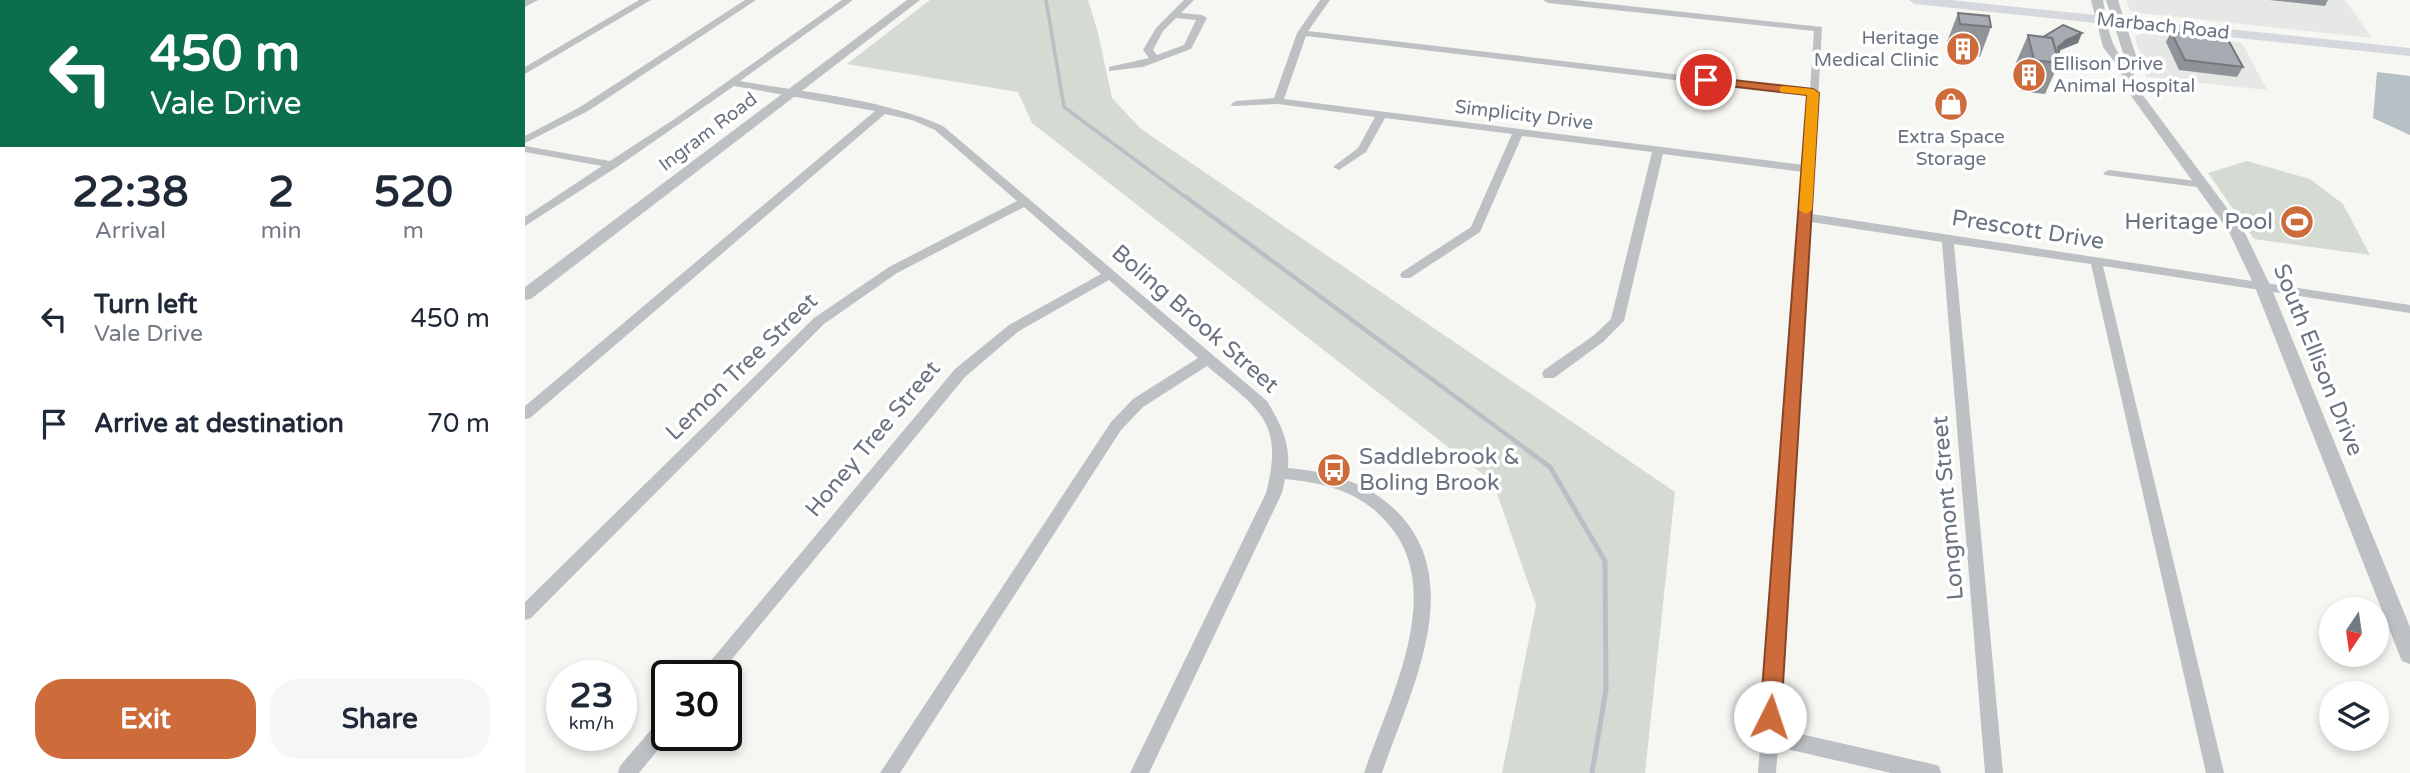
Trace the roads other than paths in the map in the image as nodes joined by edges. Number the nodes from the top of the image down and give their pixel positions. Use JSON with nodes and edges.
{"nodes":[{"id":1,"x":533,"y":0,"type":"edge"},
{"id":2,"x":646,"y":0,"type":"edge"},
{"id":3,"x":751,"y":0,"type":"edge"},
{"id":4,"x":848,"y":0,"type":"edge"},
{"id":5,"x":914,"y":0,"type":"edge"},
{"id":6,"x":1189,"y":0,"type":"edge"},
{"id":7,"x":1325,"y":0,"type":"edge"},
{"id":8,"x":1548,"y":0,"type":"edge"},
{"id":9,"x":1915,"y":0,"type":"edge"},
{"id":10,"x":2097,"y":0,"type":"edge"},
{"id":11,"x":2112,"y":0,"type":"edge"},
{"id":12,"x":525,"y":4,"type":"edge"},
{"id":13,"x":1176,"y":15,"type":"junction"},
{"id":14,"x":2101,"y":20,"type":"junction"},
{"id":15,"x":2119,"y":22,"type":"junction"},
{"id":16,"x":1302,"y":33,"type":"junction"},
{"id":17,"x":2109,"y":46,"type":"junction"},
{"id":18,"x":2129,"y":48,"type":"junction"},
{"id":19,"x":2410,"y":52,"type":"edge"},
{"id":20,"x":1155,"y":60,"type":"junction"},
{"id":21,"x":531,"y":64,"type":"edge"},
{"id":22,"x":2126,"y":68,"type":"junction"},
{"id":23,"x":1113,"y":69,"type":"dead end"},
{"id":24,"x":525,"y":71,"type":"edge"},
{"id":25,"x":731,"y":83,"type":"junction"},
{"id":26,"x":792,"y":92,"type":"junction"},
{"id":27,"x":1813,"y":93,"type":"junction"},
{"id":28,"x":1278,"y":101,"type":"junction"},
{"id":29,"x":1236,"y":104,"type":"dead end"},
{"id":30,"x":883,"y":110,"type":"junction"},
{"id":31,"x":1382,"y":114,"type":"junction"},
{"id":32,"x":1518,"y":132,"type":"junction"},
{"id":33,"x":525,"y":140,"type":"edge"},
{"id":34,"x":525,"y":149,"type":"edge"},
{"id":35,"x":1658,"y":150,"type":"junction"},
{"id":36,"x":613,"y":165,"type":"junction"},
{"id":37,"x":1339,"y":167,"type":"dead end"},
{"id":38,"x":1808,"y":169,"type":"junction"},
{"id":39,"x":2109,"y":173,"type":"dead end"},
{"id":40,"x":2204,"y":185,"type":"junction"},
{"id":41,"x":1026,"y":201,"type":"junction"},
{"id":42,"x":1805,"y":217,"type":"junction"},
{"id":43,"x":525,"y":222,"type":"edge"},
{"id":44,"x":1948,"y":239,"type":"junction"},
{"id":45,"x":2096,"y":261,"type":"junction"},
{"id":46,"x":1110,"y":274,"type":"junction"},
{"id":47,"x":1406,"y":275,"type":"dead end"},
{"id":48,"x":2263,"y":287,"type":"junction"},
{"id":49,"x":525,"y":295,"type":"edge"},
{"id":50,"x":2410,"y":309,"type":"edge"},
{"id":51,"x":1209,"y":358,"type":"junction"},
{"id":52,"x":1549,"y":374,"type":"dead end"},
{"id":53,"x":525,"y":414,"type":"edge"},
{"id":54,"x":1280,"y":473,"type":"junction"},
{"id":55,"x":525,"y":613,"type":"edge"},
{"id":56,"x":2410,"y":654,"type":"edge"},
{"id":57,"x":720,"y":660,"type":"edge"},
{"id":58,"x":1769,"y":736,"type":"junction"},
{"id":59,"x":651,"y":744,"type":"edge"},
{"id":60,"x":627,"y":773,"type":"edge"},
{"id":61,"x":889,"y":773,"type":"edge"},
{"id":62,"x":1139,"y":773,"type":"edge"},
{"id":63,"x":1373,"y":773,"type":"edge"},
{"id":64,"x":1767,"y":773,"type":"edge"},
{"id":65,"x":1932,"y":773,"type":"edge"},
{"id":66,"x":1993,"y":773,"type":"edge"},
{"id":67,"x":2215,"y":773,"type":"edge"}],
"edges":[{"from":1,"to":12,"type":"street"},
{"from":2,"to":21,"type":"street"},
{"from":3,"to":33,"type":"street"},
{"from":4,"to":25,"type":"street"},
{"from":5,"to":26,"type":"street","name":"Ingram Road"},
{"from":6,"to":13,"type":"street"},
{"from":7,"to":16,"type":"street"},
{"from":8,"to":27,"type":"street"},
{"from":9,"to":14,"type":"main road","name":"Marbach Road"},
{"from":10,"to":14,"type":"street","name":"South Ellison Drive"},
{"from":11,"to":15,"type":"street"},
{"from":13,"to":20,"type":"street"},
{"from":13,"to":20,"type":"street"},
{"from":14,"to":15,"type":"main road","name":"Marbach Road"},
{"from":14,"to":17,"type":"street","name":"South Ellison Drive"},
{"from":15,"to":18,"type":"street"},
{"from":15,"to":19,"type":"main road","name":"Marbach Road"},
{"from":16,"to":27,"type":"street"},
{"from":16,"to":28,"type":"street"},
{"from":17,"to":18,"type":"street"},
{"from":17,"to":22,"type":"street","name":"South Ellison Drive"},
{"from":18,"to":22,"type":"street"},
{"from":20,"to":23,"type":"street"},
{"from":21,"to":24,"type":"street"},
{"from":22,"to":40,"type":"street","name":"South Ellison Drive"},
{"from":25,"to":26,"type":"street","name":"Boling Brook Street"},
{"from":25,"to":36,"type":"street"},
{"from":26,"to":30,"type":"street","name":"Boling Brook Street"},
{"from":26,"to":49,"type":"street","name":"Ingram Road"},
{"from":27,"to":38,"type":"street"},
{"from":28,"to":29,"type":"street","name":"Simplicity Drive"},
{"from":28,"to":31,"type":"street","name":"Simplicity Drive"},
{"from":30,"to":41,"type":"street","name":"Boling Brook Street"},
{"from":30,"to":53,"type":"street"},
{"from":31,"to":32,"type":"street","name":"Simplicity Drive"},
{"from":31,"to":37,"type":"street"},
{"from":32,"to":35,"type":"street","name":"Simplicity Drive"},
{"from":32,"to":47,"type":"street"},
{"from":34,"to":36,"type":"street"},
{"from":35,"to":38,"type":"street","name":"Simplicity Drive"},
{"from":35,"to":52,"type":"street"},
{"from":36,"to":43,"type":"street"},
{"from":38,"to":42,"type":"street"},
{"from":39,"to":40,"type":"street"},
{"from":40,"to":48,"type":"street","name":"South Ellison Drive"},
{"from":41,"to":46,"type":"street","name":"Boling Brook Street"},
{"from":41,"to":55,"type":"street","name":"Lemon Tree Street"},
{"from":42,"to":44,"type":"street","name":"Prescott Drive"},
{"from":42,"to":58,"type":"street"},
{"from":44,"to":45,"type":"street","name":"Prescott Drive"},
{"from":44,"to":66,"type":"street","name":"Longmont Street"},
{"from":45,"to":48,"type":"street","name":"Prescott Drive"},
{"from":45,"to":67,"type":"street"},
{"from":46,"to":51,"type":"street","name":"Boling Brook Street"},
{"from":46,"to":57,"type":"street","name":"Honey Tree Street"},
{"from":48,"to":50,"type":"street","name":"Prescott Drive"},
{"from":48,"to":56,"type":"street","name":"South Ellison Drive"},
{"from":51,"to":54,"type":"street","name":"Boling Brook Street"},
{"from":51,"to":61,"type":"street"},
{"from":54,"to":62,"type":"street","name":"Boling Brook Street"},
{"from":54,"to":63,"type":"street"},
{"from":58,"to":64,"type":"street"},
{"from":58,"to":65,"type":"street"},
{"from":59,"to":60,"type":"street"}]}
